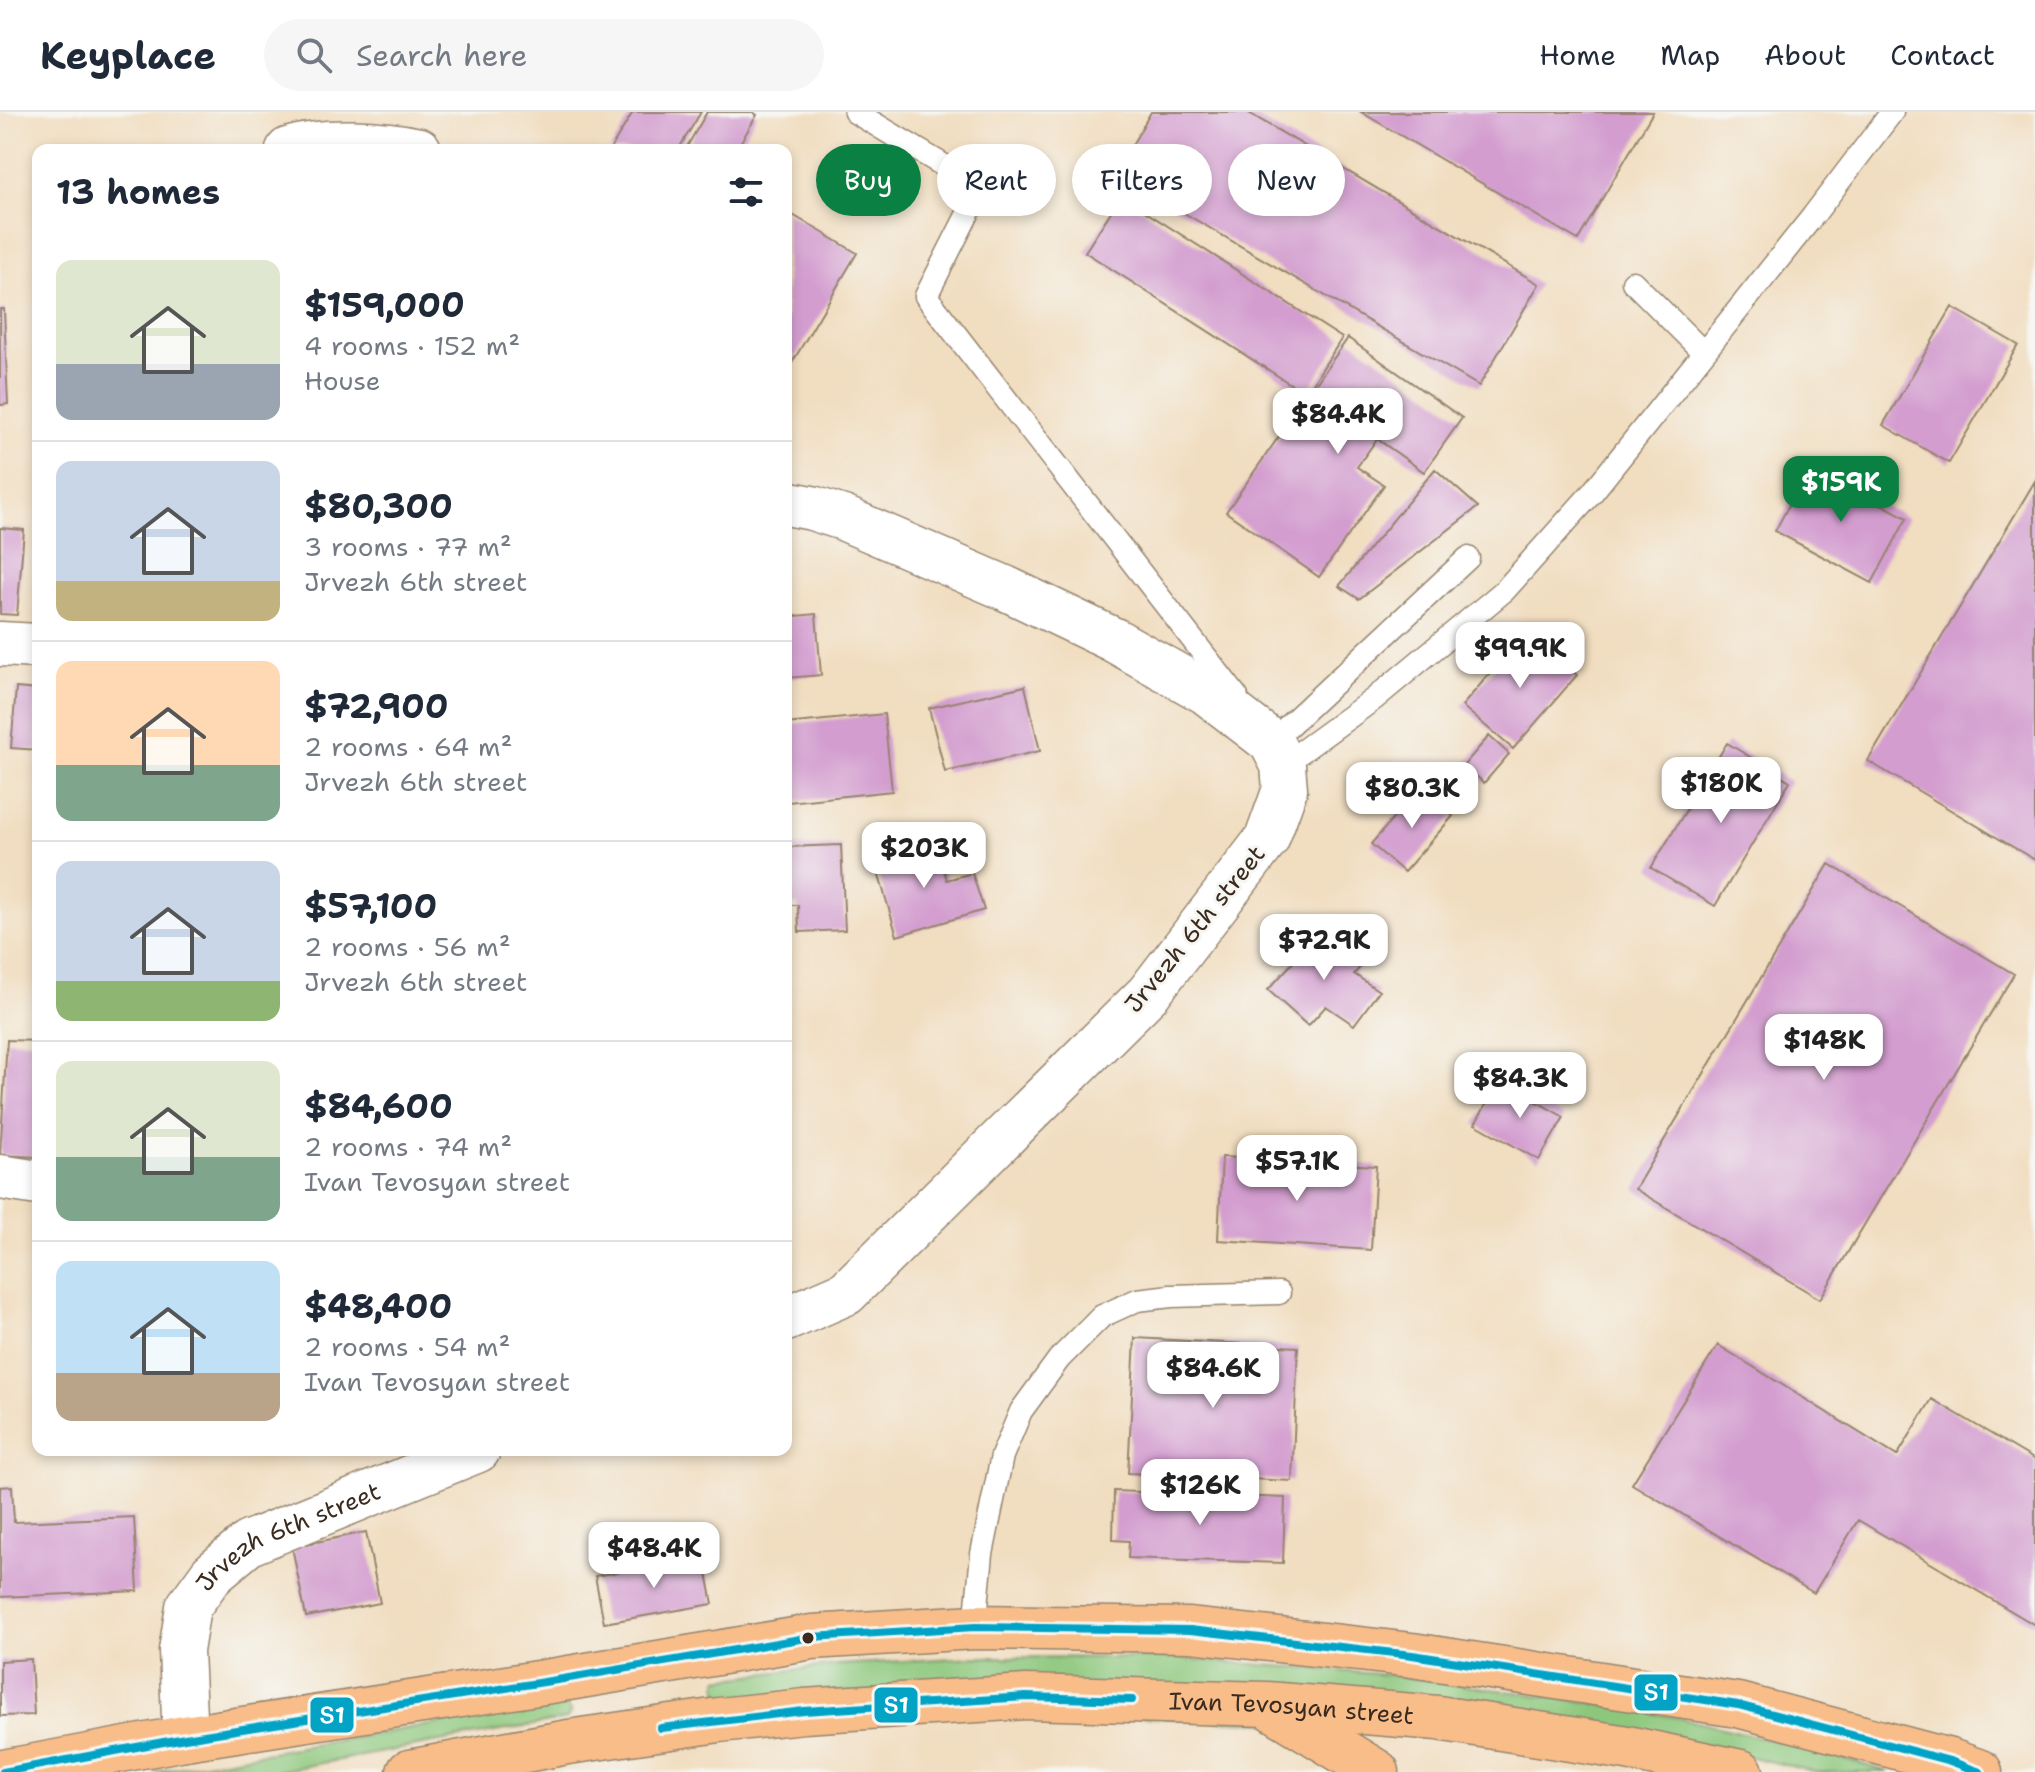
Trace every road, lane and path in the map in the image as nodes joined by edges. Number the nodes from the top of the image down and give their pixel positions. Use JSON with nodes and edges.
{"nodes":[{"id":1,"x":855,"y":112,"type":"edge"},
{"id":2,"x":1892,"y":112,"type":"edge"},
{"id":3,"x":330,"y":144,"type":"edge"},
{"id":4,"x":367,"y":144,"type":"edge"},
{"id":5,"x":1633,"y":282,"type":"dead end"},
{"id":6,"x":1703,"y":352,"type":"junction"},
{"id":7,"x":792,"y":504,"type":"edge"},
{"id":8,"x":1468,"y":558,"type":"dead end"},
{"id":9,"x":0,"y":644,"type":"edge"},
{"id":10,"x":32,"y":646,"type":"edge"},
{"id":11,"x":1277,"y":753,"type":"junction"},
{"id":12,"x":0,"y":1177,"type":"edge"},
{"id":13,"x":32,"y":1182,"type":"edge"},
{"id":14,"x":1279,"y":1293,"type":"dead end"},
{"id":15,"x":792,"y":1316,"type":"edge"},
{"id":16,"x":453,"y":1456,"type":"edge"},
{"id":17,"x":975,"y":1627,"type":"junction"},
{"id":18,"x":707,"y":1655,"type":"junction"},
{"id":19,"x":557,"y":1680,"type":"junction"},
{"id":20,"x":1267,"y":1704,"type":"junction"},
{"id":21,"x":719,"y":1720,"type":"junction"},
{"id":22,"x":185,"y":1738,"type":"junction"},
{"id":23,"x":568,"y":1742,"type":"junction"},
{"id":24,"x":3,"y":1772,"type":"edge"},
{"id":25,"x":409,"y":1772,"type":"edge"},
{"id":26,"x":1377,"y":1772,"type":"edge"},
{"id":27,"x":1741,"y":1772,"type":"edge"},
{"id":28,"x":1980,"y":1772,"type":"edge"}],
"edges":[{"from":1,"to":11,"type":"lane"},
{"from":2,"to":6,"type":"lane"},
{"from":3,"to":4,"type":"street"},
{"from":5,"to":6,"type":"lane"},
{"from":6,"to":11,"type":"lane"},
{"from":7,"to":11,"type":"street"},
{"from":8,"to":11,"type":"lane"},
{"from":9,"to":10,"type":"street"},
{"from":11,"to":15,"type":"street","name":"Jrvezh 6th street"},
{"from":12,"to":13,"type":"street"},
{"from":14,"to":17,"type":"lane"},
{"from":16,"to":22,"type":"street","name":"Jrvezh 6th street"},
{"from":17,"to":18,"type":"main road"},
{"from":17,"to":28,"type":"main road"},
{"from":18,"to":19,"type":"main road"},
{"from":18,"to":21,"type":"main road"},
{"from":19,"to":22,"type":"main road"},
{"from":19,"to":23,"type":"main road"},
{"from":20,"to":21,"type":"main road","name":"Ivan Tevosyan street"},
{"from":20,"to":26,"type":"main road"},
{"from":20,"to":27,"type":"main road","name":"Ivan Tevosyan street"},
{"from":21,"to":23,"type":"main road","name":"Ivan Tevosyan street"},
{"from":22,"to":24,"type":"main road"},
{"from":23,"to":25,"type":"main road","name":"Ivan Tevosyan street"}]}
